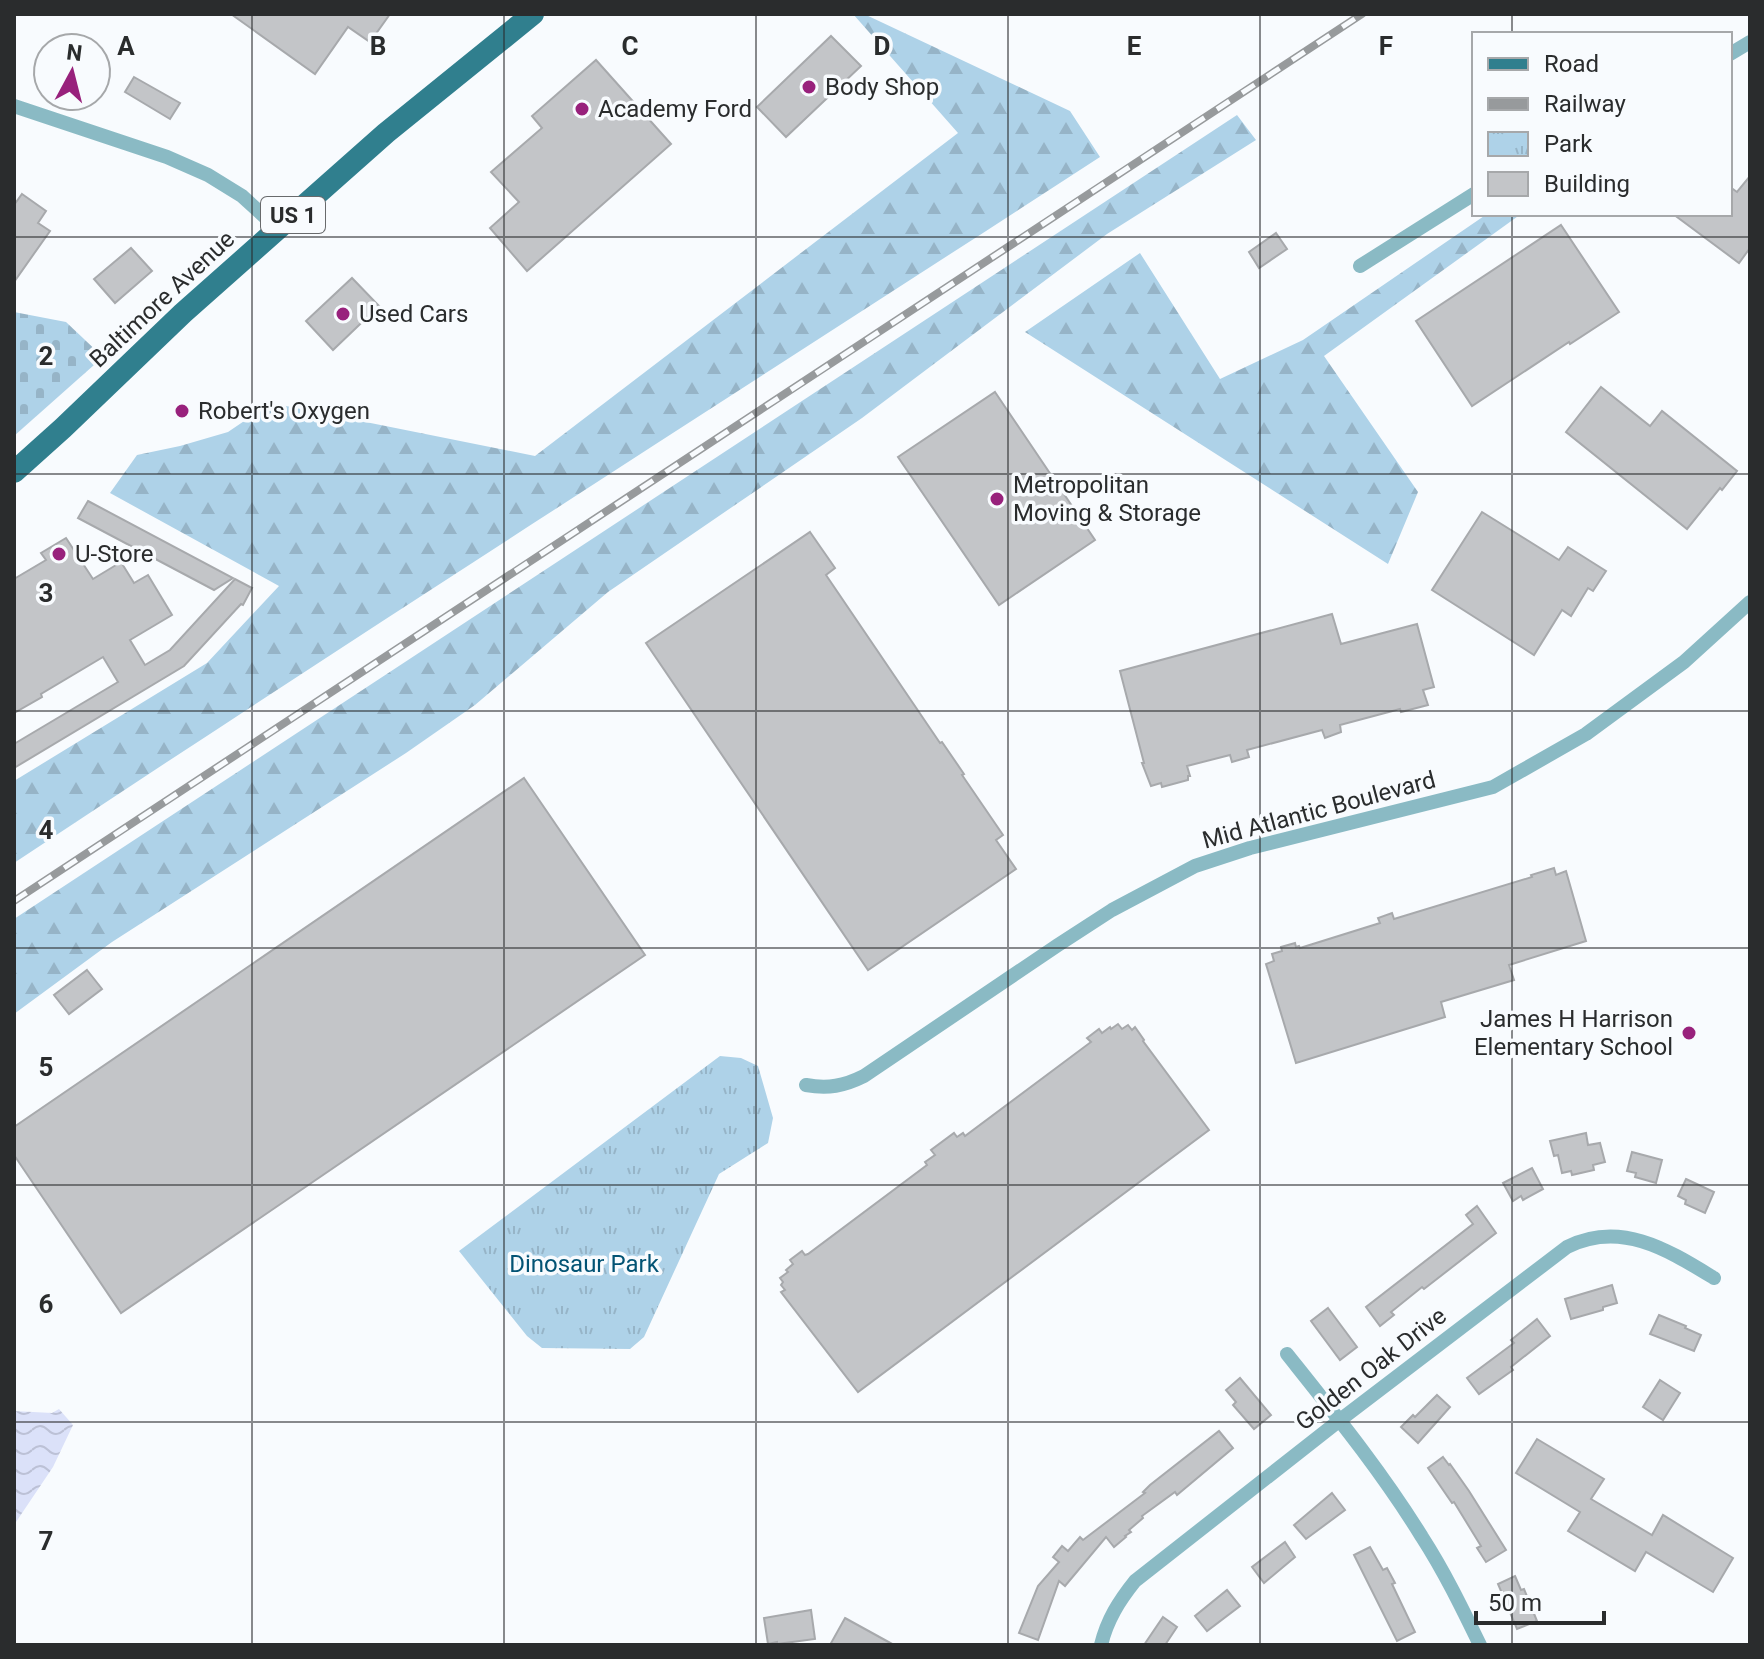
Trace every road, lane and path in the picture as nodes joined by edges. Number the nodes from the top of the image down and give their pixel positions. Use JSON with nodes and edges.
{"nodes":[{"id":1,"x":533,"y":14,"type":"edge"},
{"id":2,"x":1750,"y":42,"type":"edge"},
{"id":3,"x":1732,"y":53,"type":"edge"},
{"id":4,"x":14,"y":106,"type":"edge"},
{"id":5,"x":1472,"y":195,"type":"edge"},
{"id":6,"x":278,"y":229,"type":"junction"},
{"id":7,"x":1360,"y":266,"type":"dead end"},
{"id":8,"x":14,"y":472,"type":"edge"},
{"id":9,"x":1750,"y":602,"type":"edge"},
{"id":10,"x":806,"y":1085,"type":"dead end"},
{"id":11,"x":1714,"y":1278,"type":"dead end"},
{"id":12,"x":1287,"y":1354,"type":"dead end"},
{"id":13,"x":1340,"y":1420,"type":"junction"},
{"id":14,"x":1101,"y":1645,"type":"edge"},
{"id":15,"x":1480,"y":1645,"type":"edge"}],
"edges":[{"from":1,"to":6,"type":"main road","name":"Baltimore Avenue","number":"US 1"},
{"from":2,"to":3,"type":"street"},
{"from":4,"to":6,"type":"street"},
{"from":5,"to":7,"type":"street"},
{"from":6,"to":8,"type":"main road","name":"Baltimore Avenue","number":"US 1"},
{"from":9,"to":10,"type":"street","name":"Mid Atlantic Boulevard"},
{"from":11,"to":13,"type":"street","name":"Golden Oak Drive"},
{"from":12,"to":13,"type":"street"},
{"from":13,"to":14,"type":"street","name":"Golden Oak Drive"},
{"from":13,"to":15,"type":"street"}]}
